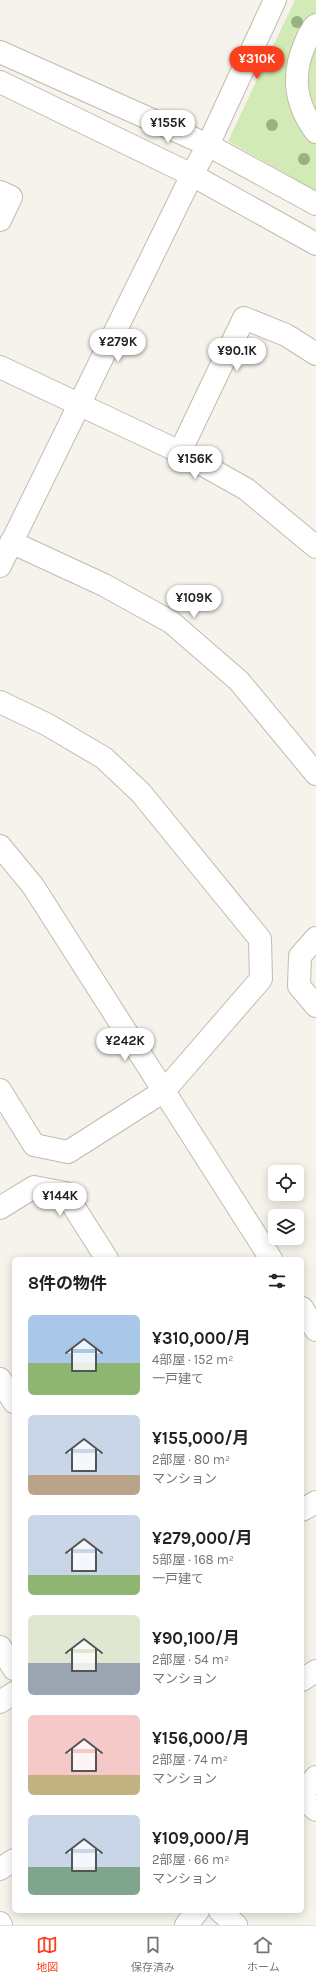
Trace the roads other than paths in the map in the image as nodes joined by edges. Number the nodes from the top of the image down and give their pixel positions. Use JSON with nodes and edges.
{"nodes":[{"id":1,"x":275,"y":0,"type":"edge"},
{"id":2,"x":316,"y":25,"type":"edge"},
{"id":3,"x":0,"y":52,"type":"edge"},
{"id":4,"x":0,"y":82,"type":"edge"},
{"id":5,"x":316,"y":132,"type":"edge"},
{"id":6,"x":208,"y":145,"type":"junction"},
{"id":7,"x":192,"y":175,"type":"junction"},
{"id":8,"x":0,"y":192,"type":"edge"},
{"id":9,"x":316,"y":204,"type":"edge"},
{"id":10,"x":0,"y":220,"type":"edge"},
{"id":11,"x":316,"y":244,"type":"edge"},
{"id":12,"x":316,"y":354,"type":"edge"},
{"id":13,"x":0,"y":367,"type":"edge"},
{"id":14,"x":79,"y":404,"type":"junction"},
{"id":15,"x":180,"y":452,"type":"junction"},
{"id":16,"x":11,"y":542,"type":"junction"},
{"id":17,"x":316,"y":547,"type":"edge"},
{"id":18,"x":0,"y":566,"type":"edge"},
{"id":19,"x":0,"y":702,"type":"edge"},
{"id":20,"x":316,"y":774,"type":"edge"},
{"id":21,"x":0,"y":846,"type":"edge"},
{"id":22,"x":316,"y":938,"type":"edge"},
{"id":23,"x":316,"y":1006,"type":"edge"},
{"id":24,"x":0,"y":1090,"type":"edge"},
{"id":25,"x":164,"y":1091,"type":"junction"},
{"id":26,"x":0,"y":1208,"type":"edge"},
{"id":27,"x":106,"y":1257,"type":"edge"},
{"id":28,"x":270,"y":1257,"type":"edge"},
{"id":29,"x":304,"y":1311,"type":"edge"},
{"id":30,"x":316,"y":1330,"type":"edge"},
{"id":31,"x":0,"y":1379,"type":"edge"},
{"id":32,"x":12,"y":1399,"type":"edge"},
{"id":33,"x":316,"y":1502,"type":"edge"},
{"id":34,"x":304,"y":1509,"type":"edge"},
{"id":35,"x":0,"y":1647,"type":"edge"},
{"id":36,"x":12,"y":1666,"type":"edge"},
{"id":37,"x":316,"y":1671,"type":"edge"},
{"id":38,"x":304,"y":1679,"type":"edge"},
{"id":39,"x":12,"y":1694,"type":"edge"},
{"id":40,"x":0,"y":1702,"type":"edge"},
{"id":41,"x":316,"y":1777,"type":"edge"},
{"id":42,"x":304,"y":1791,"type":"edge"},
{"id":43,"x":304,"y":1800,"type":"edge"},
{"id":44,"x":316,"y":1810,"type":"edge"},
{"id":45,"x":12,"y":1861,"type":"edge"},
{"id":46,"x":0,"y":1869,"type":"edge"},
{"id":47,"x":196,"y":1913,"type":"edge"},
{"id":48,"x":222,"y":1913,"type":"edge"},
{"id":49,"x":186,"y":1925,"type":"edge"},
{"id":50,"x":236,"y":1925,"type":"edge"}],
"edges":[{"from":1,"to":6,"type":"street"},
{"from":2,"to":5,"type":"street"},
{"from":3,"to":6,"type":"street"},
{"from":4,"to":7,"type":"street"},
{"from":6,"to":7,"type":"street"},
{"from":6,"to":9,"type":"street"},
{"from":7,"to":11,"type":"street"},
{"from":7,"to":14,"type":"street"},
{"from":8,"to":10,"type":"street"},
{"from":12,"to":15,"type":"street"},
{"from":13,"to":14,"type":"street"},
{"from":14,"to":15,"type":"street"},
{"from":14,"to":16,"type":"street"},
{"from":15,"to":17,"type":"street"},
{"from":16,"to":18,"type":"street"},
{"from":16,"to":20,"type":"street"},
{"from":19,"to":25,"type":"street"},
{"from":21,"to":25,"type":"street"},
{"from":22,"to":23,"type":"street"},
{"from":24,"to":25,"type":"street"},
{"from":25,"to":28,"type":"street"},
{"from":26,"to":27,"type":"street"},
{"from":29,"to":30,"type":"street"},
{"from":31,"to":32,"type":"street"},
{"from":33,"to":34,"type":"street"},
{"from":35,"to":36,"type":"street"},
{"from":37,"to":38,"type":"street"},
{"from":39,"to":40,"type":"street"},
{"from":41,"to":42,"type":"street"},
{"from":43,"to":44,"type":"street"},
{"from":45,"to":46,"type":"street"},
{"from":47,"to":49,"type":"street"},
{"from":48,"to":50,"type":"street"}]}
